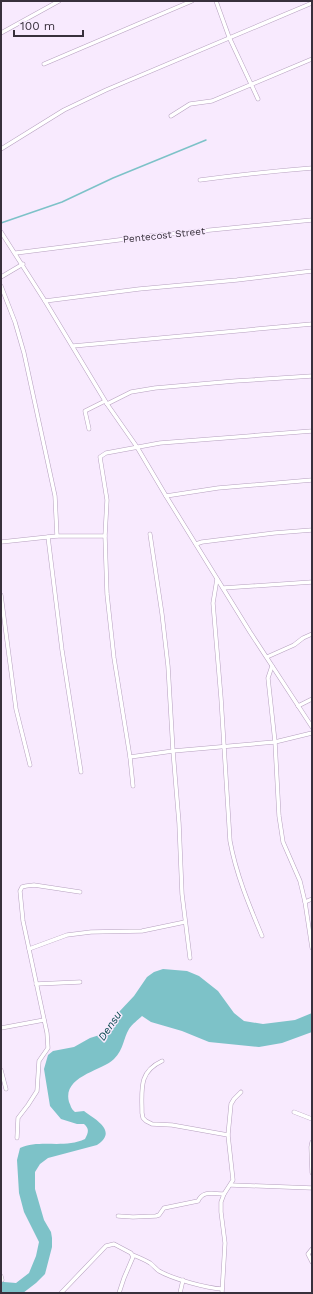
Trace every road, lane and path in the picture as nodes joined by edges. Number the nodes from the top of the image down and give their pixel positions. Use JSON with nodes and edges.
{"nodes":[{"id":1,"x":59,"y":1,"type":"edge"},
{"id":2,"x":192,"y":1,"type":"edge"},
{"id":3,"x":216,"y":1,"type":"edge"},
{"id":4,"x":312,"y":3,"type":"edge"},
{"id":5,"x":1,"y":34,"type":"edge"},
{"id":6,"x":230,"y":37,"type":"junction"},
{"id":7,"x":312,"y":59,"type":"edge"},
{"id":8,"x":44,"y":64,"type":"dead end"},
{"id":9,"x":251,"y":85,"type":"junction"},
{"id":10,"x":258,"y":99,"type":"dead end"},
{"id":11,"x":171,"y":116,"type":"dead end"},
{"id":12,"x":1,"y":149,"type":"edge"},
{"id":13,"x":312,"y":168,"type":"edge"},
{"id":14,"x":200,"y":180,"type":"dead end"},
{"id":15,"x":312,"y":220,"type":"edge"},
{"id":16,"x":1,"y":232,"type":"edge"},
{"id":17,"x":16,"y":253,"type":"junction"},
{"id":18,"x":23,"y":264,"type":"junction"},
{"id":19,"x":312,"y":271,"type":"edge"},
{"id":20,"x":1,"y":277,"type":"edge"},
{"id":21,"x":1,"y":286,"type":"edge"},
{"id":22,"x":46,"y":301,"type":"junction"},
{"id":23,"x":312,"y":324,"type":"edge"},
{"id":24,"x":73,"y":346,"type":"junction"},
{"id":25,"x":312,"y":376,"type":"edge"},
{"id":26,"x":106,"y":402,"type":"junction"},
{"id":27,"x":89,"y":429,"type":"dead end"},
{"id":28,"x":312,"y":431,"type":"edge"},
{"id":29,"x":137,"y":447,"type":"junction"},
{"id":30,"x":312,"y":480,"type":"edge"},
{"id":31,"x":166,"y":496,"type":"junction"},
{"id":32,"x":312,"y":530,"type":"edge"},
{"id":33,"x":150,"y":534,"type":"dead end"},
{"id":34,"x":58,"y":536,"type":"junction"},
{"id":35,"x":105,"y":536,"type":"junction"},
{"id":36,"x":48,"y":538,"type":"junction"},
{"id":37,"x":1,"y":542,"type":"edge"},
{"id":38,"x":196,"y":544,"type":"junction"},
{"id":39,"x":217,"y":579,"type":"junction"},
{"id":40,"x":312,"y":582,"type":"edge"},
{"id":41,"x":223,"y":588,"type":"junction"},
{"id":42,"x":1,"y":595,"type":"edge"},
{"id":43,"x":312,"y":634,"type":"edge"},
{"id":44,"x":267,"y":657,"type":"junction"},
{"id":45,"x":272,"y":666,"type":"junction"},
{"id":46,"x":312,"y":699,"type":"edge"},
{"id":47,"x":298,"y":706,"type":"junction"},
{"id":48,"x":312,"y":727,"type":"edge"},
{"id":49,"x":312,"y":733,"type":"edge"},
{"id":50,"x":275,"y":742,"type":"junction"},
{"id":51,"x":223,"y":747,"type":"junction"},
{"id":52,"x":173,"y":751,"type":"junction"},
{"id":53,"x":130,"y":757,"type":"junction"},
{"id":54,"x":30,"y":765,"type":"dead end"},
{"id":55,"x":81,"y":772,"type":"dead end"},
{"id":56,"x":133,"y":786,"type":"dead end"},
{"id":57,"x":80,"y":892,"type":"dead end"},
{"id":58,"x":312,"y":900,"type":"edge"},
{"id":59,"x":305,"y":902,"type":"junction"},
{"id":60,"x":185,"y":922,"type":"junction"},
{"id":61,"x":262,"y":936,"type":"dead end"},
{"id":62,"x":312,"y":948,"type":"edge"},
{"id":63,"x":29,"y":949,"type":"junction"},
{"id":64,"x":190,"y":958,"type":"dead end"},
{"id":65,"x":80,"y":982,"type":"dead end"},
{"id":66,"x":36,"y":984,"type":"junction"},
{"id":67,"x":44,"y":1020,"type":"junction"},
{"id":68,"x":1,"y":1028,"type":"edge"},
{"id":69,"x":162,"y":1061,"type":"dead end"},
{"id":70,"x":1,"y":1070,"type":"edge"},
{"id":71,"x":6,"y":1089,"type":"dead end"},
{"id":72,"x":241,"y":1092,"type":"dead end"},
{"id":73,"x":294,"y":1112,"type":"dead end"},
{"id":74,"x":312,"y":1119,"type":"edge"},
{"id":75,"x":228,"y":1135,"type":"junction"},
{"id":76,"x":17,"y":1138,"type":"dead end"},
{"id":77,"x":312,"y":1142,"type":"edge"},
{"id":78,"x":312,"y":1173,"type":"edge"},
{"id":79,"x":231,"y":1185,"type":"junction"},
{"id":80,"x":312,"y":1188,"type":"edge"},
{"id":81,"x":224,"y":1194,"type":"junction"},
{"id":82,"x":118,"y":1216,"type":"dead end"},
{"id":83,"x":312,"y":1249,"type":"edge"},
{"id":84,"x":132,"y":1254,"type":"junction"},
{"id":85,"x":312,"y":1262,"type":"edge"},
{"id":86,"x":183,"y":1280,"type":"junction"},
{"id":87,"x":222,"y":1291,"type":"edge"},
{"id":88,"x":62,"y":1293,"type":"edge"},
{"id":89,"x":119,"y":1293,"type":"edge"},
{"id":90,"x":180,"y":1293,"type":"edge"}],
"edges":[{"from":1,"to":5,"type":"street"},
{"from":2,"to":8,"type":"street"},
{"from":3,"to":6,"type":"street"},
{"from":4,"to":6,"type":"street"},
{"from":6,"to":9,"type":"street"},
{"from":6,"to":12,"type":"street"},
{"from":7,"to":9,"type":"street"},
{"from":9,"to":10,"type":"street"},
{"from":9,"to":11,"type":"street"},
{"from":13,"to":14,"type":"street"},
{"from":15,"to":17,"type":"street","name":"Pentecost Street"},
{"from":16,"to":17,"type":"street"},
{"from":17,"to":18,"type":"street"},
{"from":18,"to":20,"type":"street"},
{"from":18,"to":22,"type":"street"},
{"from":19,"to":22,"type":"street"},
{"from":21,"to":34,"type":"street"},
{"from":22,"to":24,"type":"street"},
{"from":23,"to":24,"type":"street"},
{"from":24,"to":26,"type":"street"},
{"from":25,"to":26,"type":"street"},
{"from":26,"to":27,"type":"street"},
{"from":26,"to":29,"type":"street"},
{"from":28,"to":29,"type":"street"},
{"from":29,"to":31,"type":"street"},
{"from":29,"to":35,"type":"street"},
{"from":30,"to":31,"type":"street"},
{"from":31,"to":38,"type":"street"},
{"from":32,"to":38,"type":"street"},
{"from":33,"to":52,"type":"street"},
{"from":34,"to":35,"type":"street"},
{"from":34,"to":36,"type":"street"},
{"from":35,"to":53,"type":"street"},
{"from":36,"to":37,"type":"street"},
{"from":36,"to":55,"type":"street"},
{"from":38,"to":39,"type":"street"},
{"from":39,"to":41,"type":"street"},
{"from":39,"to":51,"type":"street"},
{"from":40,"to":41,"type":"street"},
{"from":41,"to":44,"type":"street"},
{"from":42,"to":54,"type":"street"},
{"from":43,"to":44,"type":"street"},
{"from":44,"to":45,"type":"street"},
{"from":45,"to":47,"type":"street"},
{"from":45,"to":50,"type":"street"},
{"from":46,"to":47,"type":"street"},
{"from":47,"to":48,"type":"street"},
{"from":49,"to":50,"type":"street"},
{"from":50,"to":51,"type":"street"},
{"from":50,"to":59,"type":"street"},
{"from":51,"to":52,"type":"street"},
{"from":51,"to":61,"type":"street"},
{"from":52,"to":53,"type":"street"},
{"from":52,"to":60,"type":"street"},
{"from":53,"to":56,"type":"street"},
{"from":57,"to":63,"type":"street"},
{"from":58,"to":59,"type":"street"},
{"from":59,"to":62,"type":"street"},
{"from":60,"to":63,"type":"street"},
{"from":60,"to":64,"type":"street"},
{"from":63,"to":66,"type":"street"},
{"from":65,"to":66,"type":"street"},
{"from":66,"to":67,"type":"street"},
{"from":67,"to":68,"type":"street"},
{"from":67,"to":76,"type":"street"},
{"from":69,"to":75,"type":"street"},
{"from":70,"to":71,"type":"street"},
{"from":72,"to":75,"type":"street"},
{"from":73,"to":74,"type":"street"},
{"from":75,"to":79,"type":"street"},
{"from":77,"to":78,"type":"street"},
{"from":79,"to":80,"type":"street"},
{"from":79,"to":81,"type":"street"},
{"from":81,"to":82,"type":"street"},
{"from":81,"to":87,"type":"street"},
{"from":83,"to":85,"type":"street"},
{"from":84,"to":86,"type":"street"},
{"from":84,"to":88,"type":"street"},
{"from":84,"to":89,"type":"street"},
{"from":86,"to":87,"type":"street"},
{"from":86,"to":90,"type":"street"}]}
